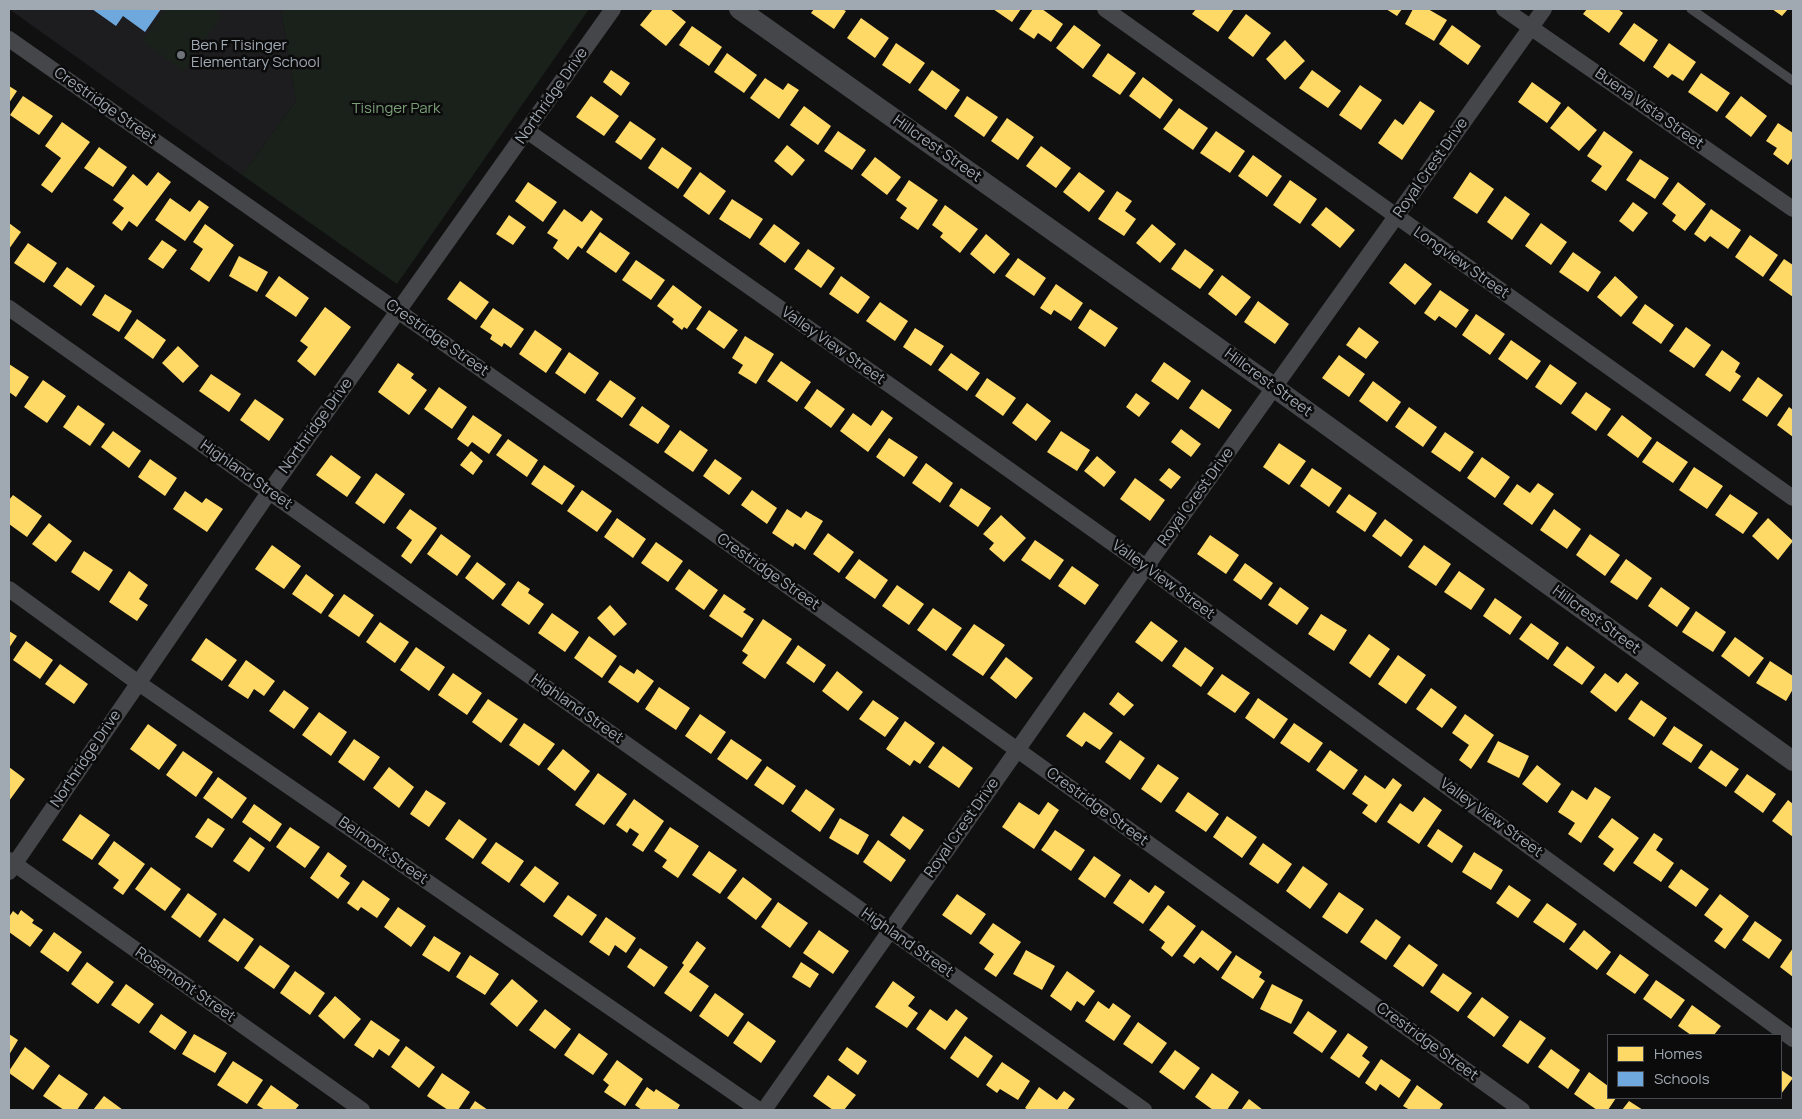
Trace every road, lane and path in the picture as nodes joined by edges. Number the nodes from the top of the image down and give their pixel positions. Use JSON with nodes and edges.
{"nodes":[{"id":1,"x":613,"y":9,"type":"edge"},
{"id":2,"x":740,"y":9,"type":"edge"},
{"id":3,"x":1105,"y":9,"type":"edge"},
{"id":4,"x":1504,"y":9,"type":"edge"},
{"id":5,"x":1544,"y":9,"type":"edge"},
{"id":6,"x":1690,"y":9,"type":"edge"},
{"id":7,"x":1531,"y":28,"type":"junction"},
{"id":8,"x":9,"y":39,"type":"edge"},
{"id":9,"x":1793,"y":82,"type":"edge"},
{"id":10,"x":527,"y":132,"type":"junction"},
{"id":11,"x":1793,"y":209,"type":"edge"},
{"id":12,"x":1396,"y":217,"type":"junction"},
{"id":13,"x":9,"y":308,"type":"edge"},
{"id":14,"x":399,"y":311,"type":"junction"},
{"id":15,"x":1275,"y":388,"type":"junction"},
{"id":16,"x":270,"y":491,"type":"junction"},
{"id":17,"x":1793,"y":498,"type":"edge"},
{"id":18,"x":1146,"y":567,"type":"junction"},
{"id":19,"x":9,"y":589,"type":"edge"},
{"id":20,"x":137,"y":682,"type":"junction"},
{"id":21,"x":1017,"y":750,"type":"junction"},
{"id":22,"x":1793,"y":761,"type":"edge"},
{"id":23,"x":11,"y":865,"type":"edge"},
{"id":24,"x":889,"y":930,"type":"junction"},
{"id":25,"x":1793,"y":1038,"type":"edge"},
{"id":26,"x":362,"y":1110,"type":"edge"},
{"id":27,"x":759,"y":1110,"type":"edge"},
{"id":28,"x":764,"y":1110,"type":"edge"},
{"id":29,"x":1144,"y":1110,"type":"edge"},
{"id":30,"x":1522,"y":1110,"type":"edge"}],
"edges":[{"from":1,"to":10,"type":"street","name":"Northridge Drive"},
{"from":2,"to":15,"type":"street","name":"Hillcrest Street"},
{"from":3,"to":12,"type":"street","name":"Longview Street"},
{"from":4,"to":7,"type":"street","name":"Buena Vista Street"},
{"from":5,"to":7,"type":"street","name":"Royal Crest Drive"},
{"from":6,"to":9,"type":"lane"},
{"from":7,"to":11,"type":"street","name":"Buena Vista Street"},
{"from":7,"to":12,"type":"street","name":"Royal Crest Drive"},
{"from":8,"to":14,"type":"street","name":"Crestridge Street"},
{"from":10,"to":14,"type":"street","name":"Northridge Drive"},
{"from":10,"to":18,"type":"street","name":"Valley View Street"},
{"from":12,"to":15,"type":"street","name":"Royal Crest Drive"},
{"from":12,"to":17,"type":"street","name":"Longview Street"},
{"from":13,"to":16,"type":"street","name":"Highland Street"},
{"from":14,"to":16,"type":"street","name":"Northridge Drive"},
{"from":14,"to":21,"type":"street","name":"Crestridge Street"},
{"from":15,"to":18,"type":"street","name":"Royal Crest Drive"},
{"from":15,"to":22,"type":"street","name":"Hillcrest Street"},
{"from":16,"to":20,"type":"street","name":"Northridge Drive"},
{"from":16,"to":24,"type":"street","name":"Highland Street"},
{"from":18,"to":21,"type":"street","name":"Royal Crest Drive"},
{"from":18,"to":25,"type":"street","name":"Valley View Street"},
{"from":19,"to":20,"type":"street","name":"Belmont Street"},
{"from":20,"to":23,"type":"street","name":"Northridge Drive"},
{"from":20,"to":27,"type":"street","name":"Belmont Street"},
{"from":21,"to":24,"type":"street","name":"Royal Crest Drive"},
{"from":21,"to":30,"type":"street","name":"Crestridge Street"},
{"from":23,"to":26,"type":"street","name":"Rosemont Street"},
{"from":24,"to":28,"type":"street","name":"Royal Crest Drive"},
{"from":24,"to":29,"type":"street","name":"Highland Street"}]}
